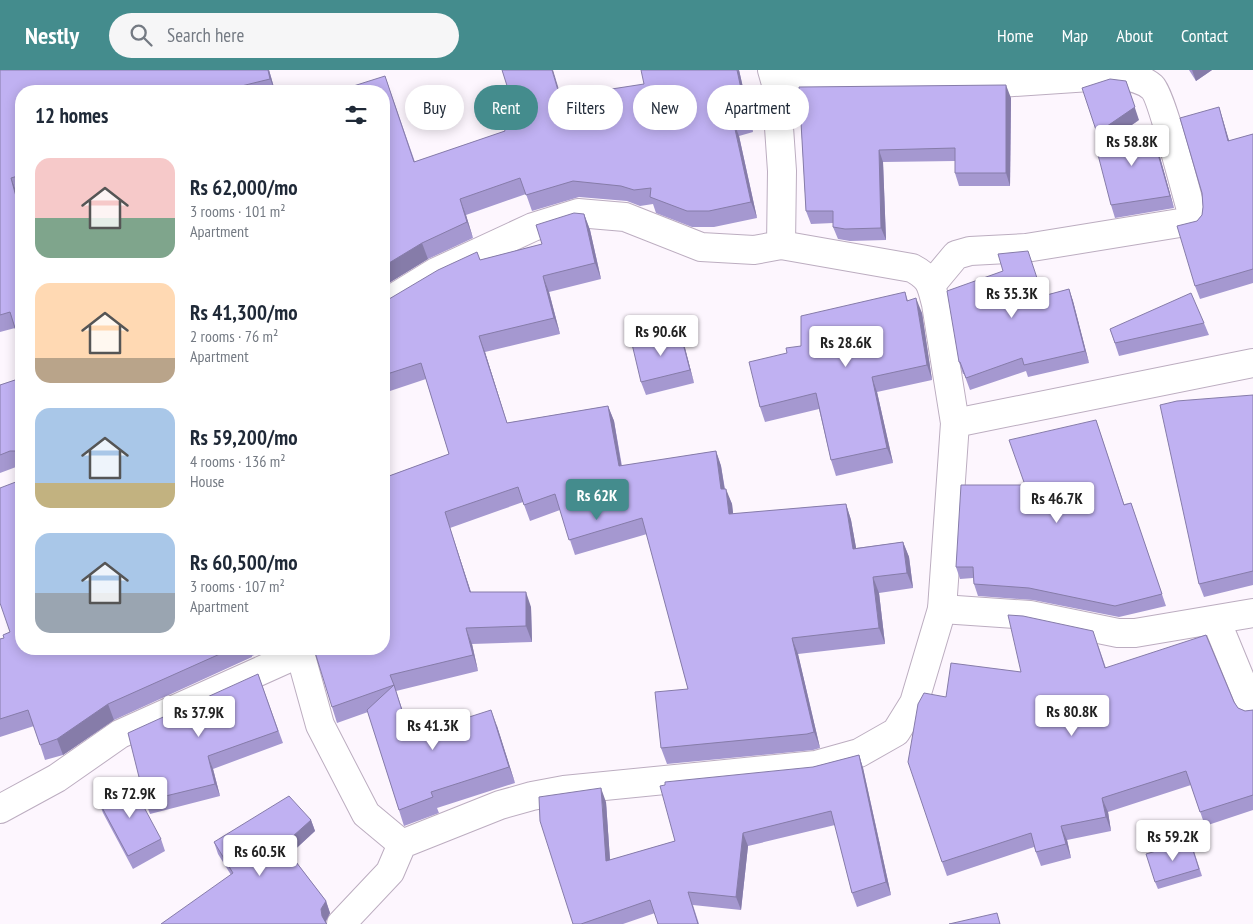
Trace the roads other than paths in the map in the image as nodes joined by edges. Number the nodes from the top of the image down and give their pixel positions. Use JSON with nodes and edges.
{"nodes":[{"id":1,"x":774,"y":77,"type":"edge"},
{"id":2,"x":781,"y":245,"type":"junction"},
{"id":3,"x":931,"y":285,"type":"junction"},
{"id":4,"x":390,"y":300,"type":"edge"},
{"id":5,"x":1253,"y":363,"type":"edge"},
{"id":6,"x":956,"y":423,"type":"junction"},
{"id":7,"x":942,"y":609,"type":"junction"},
{"id":8,"x":1253,"y":613,"type":"edge"},
{"id":9,"x":1216,"y":620,"type":"junction"},
{"id":10,"x":290,"y":655,"type":"edge"},
{"id":11,"x":300,"y":655,"type":"edge"},
{"id":12,"x":1253,"y":710,"type":"edge"},
{"id":13,"x":0,"y":809,"type":"edge"},
{"id":14,"x":402,"y":844,"type":"junction"},
{"id":15,"x":340,"y":924,"type":"edge"}],
"edges":[{"from":1,"to":2,"type":"street"},
{"from":1,"to":3,"type":"street"},
{"from":2,"to":3,"type":"street"},
{"from":2,"to":4,"type":"street"},
{"from":3,"to":6,"type":"street"},
{"from":5,"to":6,"type":"street"},
{"from":6,"to":7,"type":"street"},
{"from":7,"to":9,"type":"street"},
{"from":7,"to":14,"type":"street"},
{"from":8,"to":9,"type":"street"},
{"from":9,"to":12,"type":"street"},
{"from":10,"to":13,"type":"street"},
{"from":11,"to":14,"type":"street"},
{"from":14,"to":15,"type":"street"}]}
